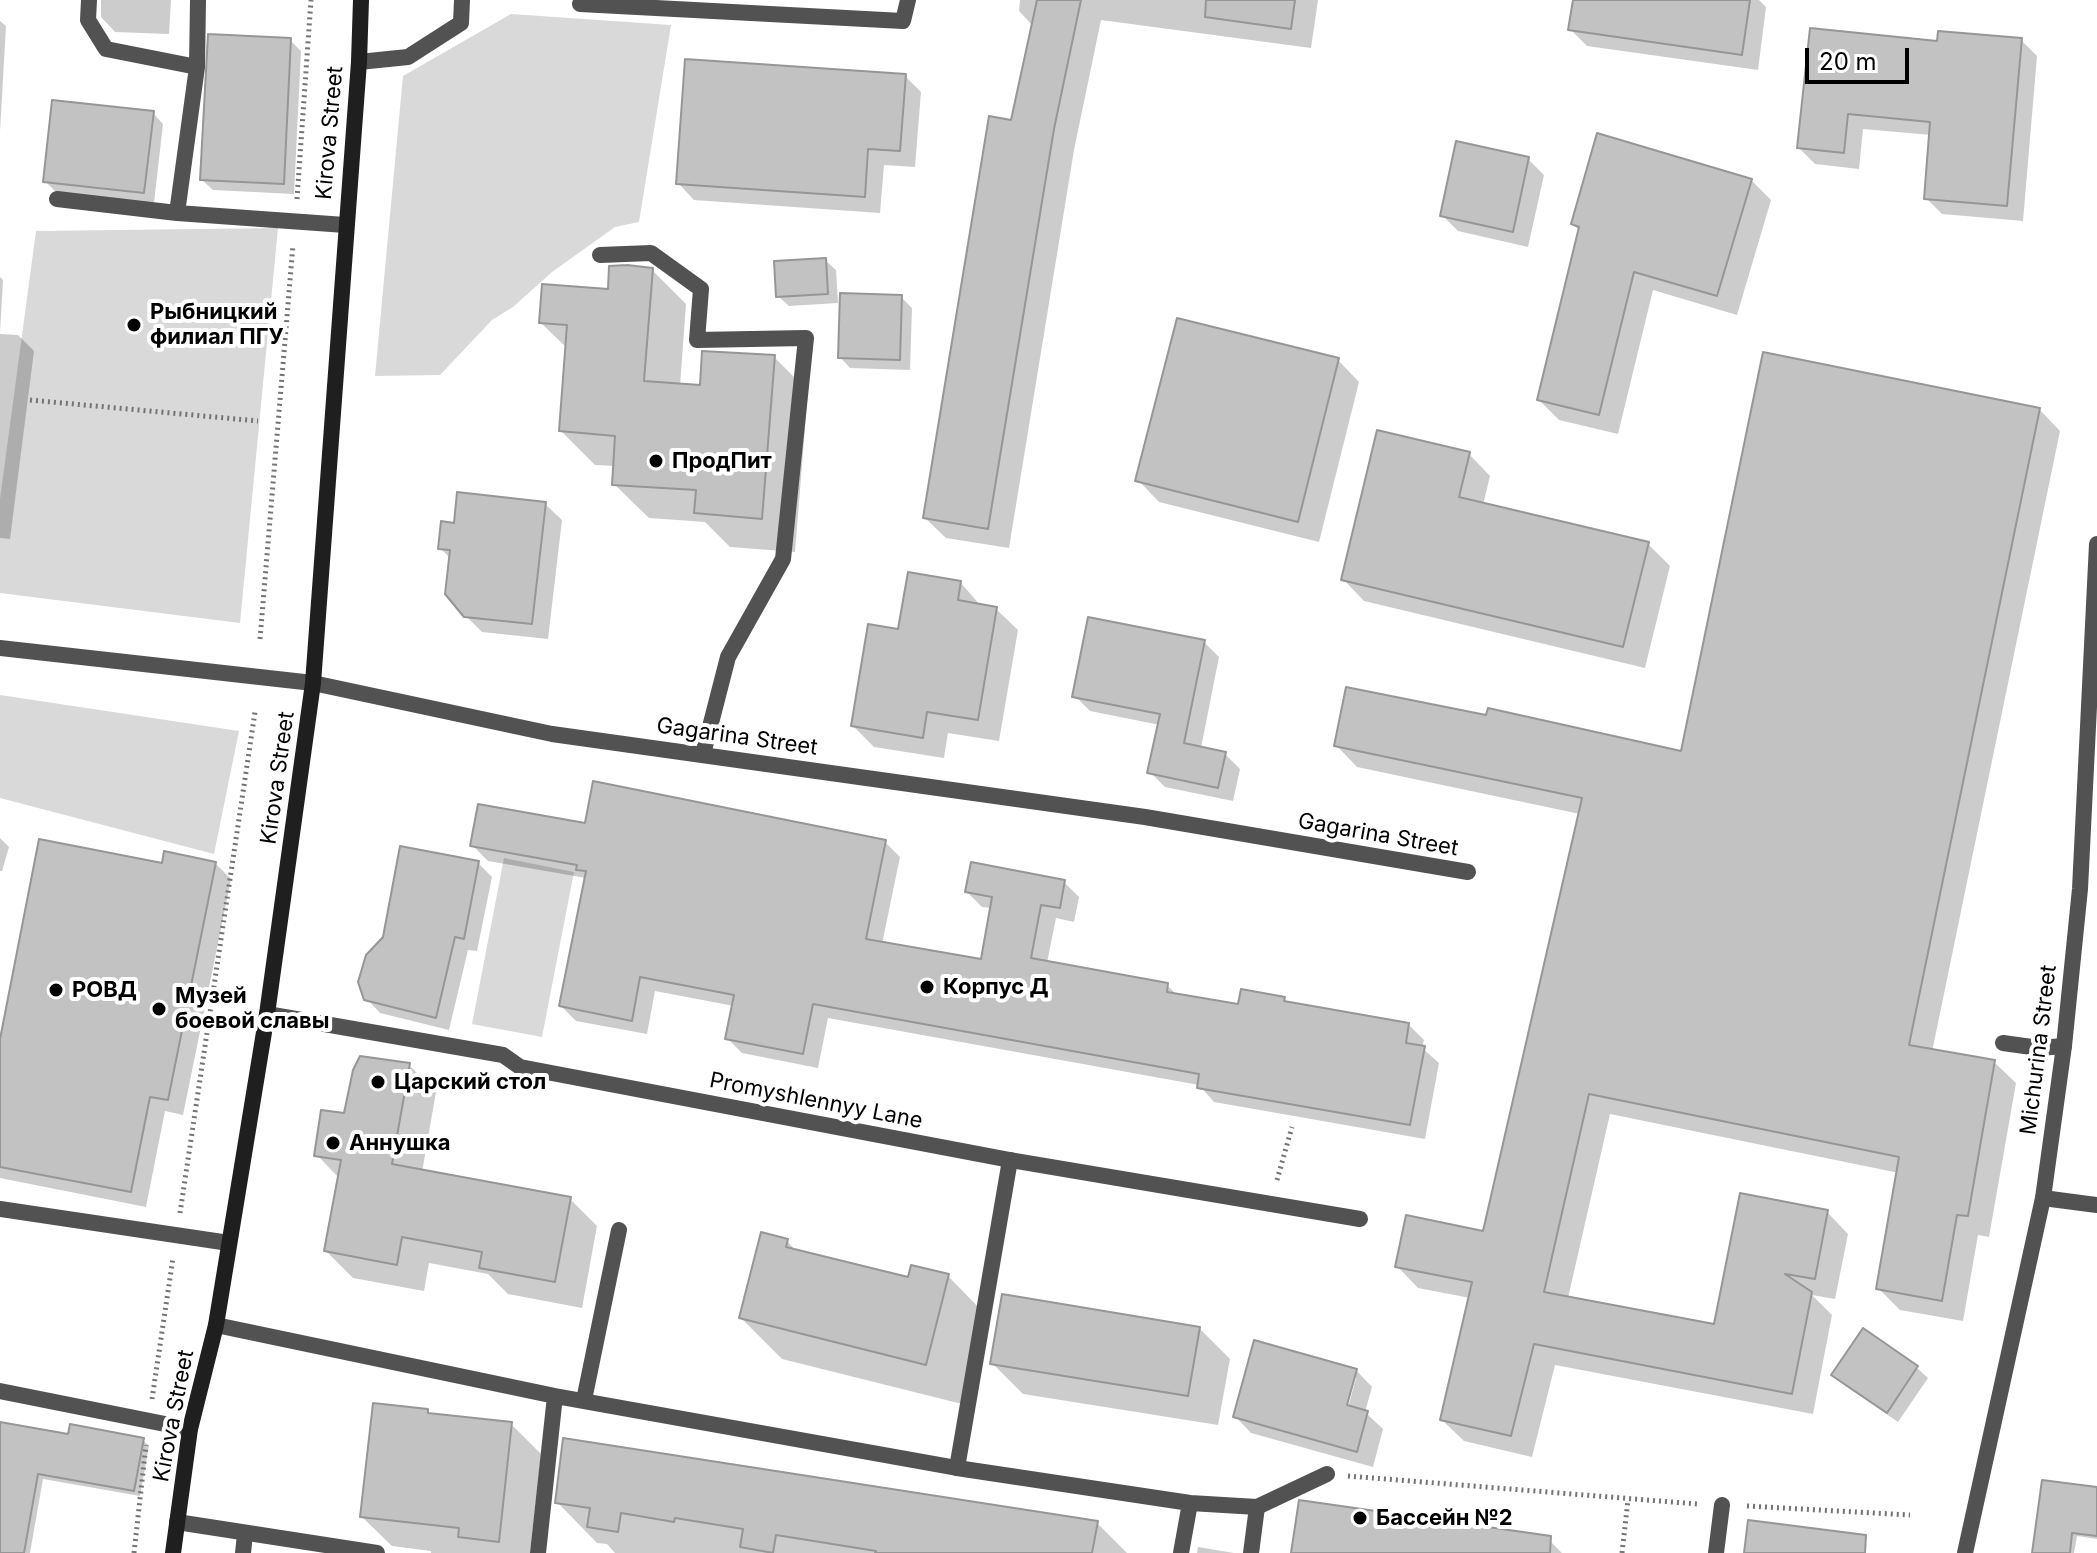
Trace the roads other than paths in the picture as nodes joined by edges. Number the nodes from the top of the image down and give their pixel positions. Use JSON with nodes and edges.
{"nodes":[{"id":1,"x":89,"y":0,"type":"edge"},
{"id":2,"x":198,"y":0,"type":"edge"},
{"id":3,"x":361,"y":0,"type":"edge"},
{"id":4,"x":462,"y":0,"type":"edge"},
{"id":5,"x":908,"y":0,"type":"edge"},
{"id":6,"x":580,"y":4,"type":"dead end"},
{"id":7,"x":359,"y":62,"type":"junction"},
{"id":8,"x":197,"y":67,"type":"junction"},
{"id":9,"x":57,"y":199,"type":"dead end"},
{"id":10,"x":177,"y":213,"type":"junction"},
{"id":11,"x":345,"y":225,"type":"junction"},
{"id":12,"x":600,"y":255,"type":"dead end"},
{"id":13,"x":2097,"y":544,"type":"edge"},
{"id":14,"x":0,"y":648,"type":"edge"},
{"id":15,"x":313,"y":683,"type":"junction"},
{"id":16,"x":703,"y":754,"type":"junction"},
{"id":17,"x":1468,"y":872,"type":"dead end"},
{"id":18,"x":267,"y":1014,"type":"junction"},
{"id":19,"x":2003,"y":1043,"type":"dead end"},
{"id":20,"x":2064,"y":1046,"type":"junction"},
{"id":21,"x":1010,"y":1160,"type":"junction"},
{"id":22,"x":2043,"y":1198,"type":"junction"},
{"id":23,"x":2097,"y":1205,"type":"edge"},
{"id":24,"x":0,"y":1209,"type":"edge"},
{"id":25,"x":1360,"y":1219,"type":"dead end"},
{"id":26,"x":619,"y":1230,"type":"dead end"},
{"id":27,"x":229,"y":1243,"type":"junction"},
{"id":28,"x":216,"y":1325,"type":"junction"},
{"id":29,"x":0,"y":1391,"type":"edge"},
{"id":30,"x":555,"y":1396,"type":"junction"},
{"id":31,"x":584,"y":1400,"type":"junction"},
{"id":32,"x":190,"y":1429,"type":"junction"},
{"id":33,"x":957,"y":1468,"type":"junction"},
{"id":34,"x":1327,"y":1474,"type":"road end"},
{"id":35,"x":1190,"y":1503,"type":"junction"},
{"id":36,"x":1722,"y":1505,"type":"road end"},
{"id":37,"x":1257,"y":1507,"type":"junction"},
{"id":38,"x":177,"y":1522,"type":"junction"},
{"id":39,"x":245,"y":1534,"type":"junction"},
{"id":40,"x":173,"y":1553,"type":"edge"},
{"id":41,"x":243,"y":1553,"type":"edge"},
{"id":42,"x":377,"y":1553,"type":"edge"},
{"id":43,"x":538,"y":1553,"type":"edge"},
{"id":44,"x":1181,"y":1553,"type":"edge"},
{"id":45,"x":1251,"y":1553,"type":"edge"},
{"id":46,"x":1716,"y":1553,"type":"edge"},
{"id":47,"x":1965,"y":1553,"type":"edge"}],
"edges":[{"from":1,"to":8,"type":"street"},
{"from":2,"to":8,"type":"street"},
{"from":3,"to":7,"type":"main road","name":"Kirova Street"},
{"from":4,"to":7,"type":"street"},
{"from":5,"to":6,"type":"street"},
{"from":7,"to":11,"type":"main road","name":"Kirova Street"},
{"from":8,"to":10,"type":"street"},
{"from":9,"to":10,"type":"street"},
{"from":10,"to":11,"type":"street"},
{"from":11,"to":15,"type":"main road","name":"Kirova Street"},
{"from":12,"to":16,"type":"street"},
{"from":13,"to":20,"type":"street","name":"Michurina Street"},
{"from":14,"to":15,"type":"street","name":"Gagarina Street"},
{"from":15,"to":16,"type":"street","name":"Gagarina Street"},
{"from":15,"to":18,"type":"main road","name":"Kirova Street"},
{"from":16,"to":17,"type":"street","name":"Gagarina Street"},
{"from":18,"to":21,"type":"street","name":"Promyshlennyy Lane"},
{"from":18,"to":27,"type":"main road","name":"Kirova Street"},
{"from":19,"to":20,"type":"street"},
{"from":20,"to":22,"type":"street","name":"Michurina Street"},
{"from":21,"to":25,"type":"street","name":"Promyshlennyy Lane"},
{"from":21,"to":33,"type":"street"},
{"from":22,"to":23,"type":"street"},
{"from":22,"to":47,"type":"street","name":"Michurina Street"},
{"from":24,"to":27,"type":"street"},
{"from":26,"to":31,"type":"street"},
{"from":27,"to":28,"type":"main road","name":"Kirova Street"},
{"from":28,"to":30,"type":"street"},
{"from":28,"to":32,"type":"main road","name":"Kirova Street"},
{"from":29,"to":32,"type":"street"},
{"from":30,"to":31,"type":"street"},
{"from":30,"to":43,"type":"street"},
{"from":31,"to":33,"type":"street"},
{"from":32,"to":38,"type":"main road","name":"Kirova Street"},
{"from":33,"to":35,"type":"street"},
{"from":34,"to":37,"type":"street"},
{"from":35,"to":37,"type":"street"},
{"from":35,"to":44,"type":"street"},
{"from":36,"to":46,"type":"street"},
{"from":37,"to":45,"type":"street"},
{"from":38,"to":39,"type":"street"},
{"from":38,"to":40,"type":"main road","name":"Kirova Street"},
{"from":39,"to":41,"type":"street"},
{"from":39,"to":42,"type":"street"}]}
